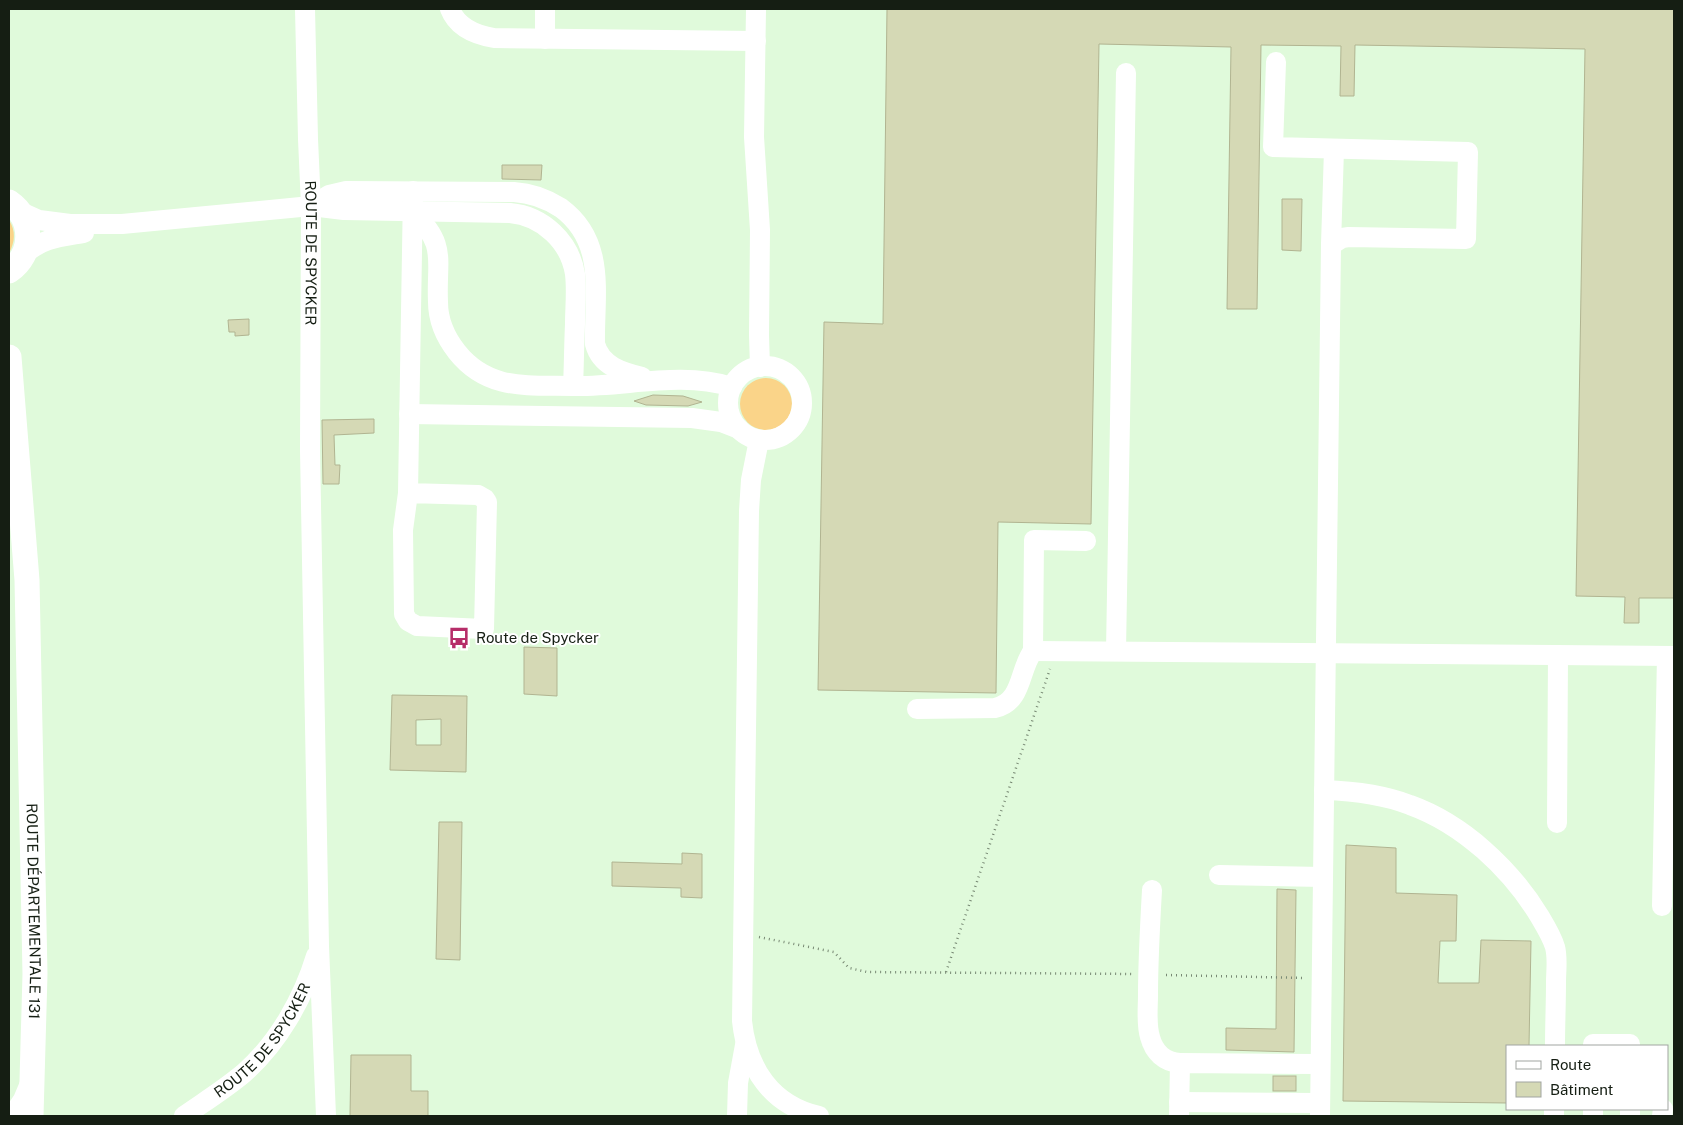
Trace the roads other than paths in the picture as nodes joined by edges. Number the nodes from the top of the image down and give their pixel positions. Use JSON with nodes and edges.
{"nodes":[{"id":1,"x":305,"y":9,"type":"edge"},
{"id":2,"x":545,"y":9,"type":"edge"},
{"id":3,"x":756,"y":9,"type":"edge"},
{"id":4,"x":446,"y":10,"type":"edge"},
{"id":5,"x":544,"y":39,"type":"junction"},
{"id":6,"x":756,"y":41,"type":"junction"},
{"id":7,"x":1276,"y":62,"type":"dead end"},
{"id":8,"x":1126,"y":72,"type":"dead end"},
{"id":9,"x":1334,"y":148,"type":"junction"},
{"id":10,"x":413,"y":191,"type":"junction"},
{"id":11,"x":311,"y":206,"type":"junction"},
{"id":12,"x":14,"y":207,"type":"edge"},
{"id":13,"x":412,"y":211,"type":"junction"},
{"id":14,"x":122,"y":224,"type":"junction"},
{"id":15,"x":1331,"y":245,"type":"junction"},
{"id":16,"x":13,"y":269,"type":"edge"},
{"id":17,"x":9,"y":358,"type":"edge"},
{"id":18,"x":760,"y":366,"type":"junction"},
{"id":19,"x":652,"y":380,"type":"junction"},
{"id":20,"x":573,"y":386,"type":"junction"},
{"id":21,"x":731,"y":391,"type":"junction"},
{"id":22,"x":409,"y":414,"type":"junction"},
{"id":23,"x":692,"y":418,"type":"junction"},
{"id":24,"x":739,"y":429,"type":"junction"},
{"id":25,"x":759,"y":440,"type":"junction"},
{"id":26,"x":408,"y":492,"type":"junction"},
{"id":27,"x":9,"y":531,"type":"edge"},
{"id":28,"x":1086,"y":541,"type":"dead end"},
{"id":29,"x":1033,"y":651,"type":"junction"},
{"id":30,"x":1116,"y":651,"type":"junction"},
{"id":31,"x":1326,"y":653,"type":"junction"},
{"id":32,"x":1558,"y":655,"type":"junction"},
{"id":33,"x":1671,"y":656,"type":"edge"},
{"id":34,"x":28,"y":707,"type":"junction"},
{"id":35,"x":917,"y":709,"type":"dead end"},
{"id":36,"x":1324,"y":790,"type":"junction"},
{"id":37,"x":1557,"y":824,"type":"dead end"},
{"id":38,"x":1219,"y":875,"type":"dead end"},
{"id":39,"x":1323,"y":877,"type":"junction"},
{"id":40,"x":1152,"y":890,"type":"dead end"},
{"id":41,"x":1662,"y":906,"type":"dead end"},
{"id":42,"x":319,"y":946,"type":"junction"},
{"id":43,"x":746,"y":1045,"type":"junction"},
{"id":44,"x":1555,"y":1045,"type":"edge"},
{"id":45,"x":1593,"y":1045,"type":"edge"},
{"id":46,"x":1630,"y":1045,"type":"edge"},
{"id":47,"x":1180,"y":1063,"type":"junction"},
{"id":48,"x":1320,"y":1064,"type":"junction"},
{"id":49,"x":32,"y":1077,"type":"junction"},
{"id":50,"x":1179,"y":1109,"type":"edge"},
{"id":51,"x":1320,"y":1110,"type":"edge"},
{"id":52,"x":12,"y":1116,"type":"edge"},
{"id":53,"x":31,"y":1116,"type":"edge"},
{"id":54,"x":184,"y":1116,"type":"edge"},
{"id":55,"x":326,"y":1116,"type":"edge"},
{"id":56,"x":737,"y":1116,"type":"edge"},
{"id":57,"x":819,"y":1116,"type":"edge"}],
"edges":[{"from":1,"to":11,"type":"street","name":"ROUTE DE SPYCKER"},
{"from":2,"to":5,"type":"street"},
{"from":3,"to":6,"type":"street"},
{"from":4,"to":5,"type":"street"},
{"from":5,"to":6,"type":"street"},
{"from":6,"to":18,"type":"street"},
{"from":7,"to":9,"type":"street"},
{"from":8,"to":30,"type":"street"},
{"from":9,"to":15,"type":"street"},
{"from":9,"to":15,"type":"street"},
{"from":10,"to":11,"type":"street"},
{"from":10,"to":13,"type":"street"},
{"from":10,"to":19,"type":"street"},
{"from":11,"to":13,"type":"street"},
{"from":11,"to":14,"type":"street"},
{"from":11,"to":42,"type":"street","name":"ROUTE DE SPYCKER"},
{"from":12,"to":14,"type":"street"},
{"from":12,"to":16,"type":"main road"},
{"from":13,"to":20,"type":"street"},
{"from":13,"to":20,"type":"street"},
{"from":13,"to":22,"type":"street"},
{"from":14,"to":16,"type":"street"},
{"from":15,"to":31,"type":"street"},
{"from":17,"to":34,"type":"main road","name":"ROUTE DÉPARTEMENTALE 131"},
{"from":18,"to":21,"type":"street"},
{"from":18,"to":25,"type":"street"},
{"from":19,"to":20,"type":"street"},
{"from":19,"to":21,"type":"street"},
{"from":21,"to":23,"type":"street"},
{"from":21,"to":24,"type":"street"},
{"from":22,"to":23,"type":"street"},
{"from":22,"to":26,"type":"street"},
{"from":23,"to":24,"type":"street"},
{"from":24,"to":25,"type":"street"},
{"from":25,"to":43,"type":"street"},
{"from":26,"to":26,"type":"street"},
{"from":27,"to":34,"type":"main road","name":"ROUTE DÉPARTEMENTALE 131"},
{"from":28,"to":29,"type":"street"},
{"from":29,"to":30,"type":"street"},
{"from":29,"to":35,"type":"street"},
{"from":30,"to":31,"type":"street"},
{"from":31,"to":32,"type":"street"},
{"from":31,"to":36,"type":"street"},
{"from":32,"to":33,"type":"street"},
{"from":32,"to":37,"type":"street"},
{"from":33,"to":41,"type":"street"},
{"from":34,"to":49,"type":"main road","name":"ROUTE DÉPARTEMENTALE 131"},
{"from":36,"to":39,"type":"street"},
{"from":36,"to":44,"type":"street"},
{"from":38,"to":39,"type":"street"},
{"from":39,"to":48,"type":"street"},
{"from":40,"to":47,"type":"street"},
{"from":42,"to":54,"type":"street","name":"ROUTE DE SPYCKER"},
{"from":42,"to":55,"type":"street","name":"ROUTE DE SPYCKER"},
{"from":43,"to":56,"type":"street"},
{"from":43,"to":57,"type":"street"},
{"from":45,"to":46,"type":"street"},
{"from":47,"to":48,"type":"street"},
{"from":47,"to":50,"type":"street"},
{"from":48,"to":51,"type":"street"},
{"from":49,"to":52,"type":"street"},
{"from":49,"to":53,"type":"main road","name":"ROUTE DÉPARTEMENTALE 131"},
{"from":50,"to":51,"type":"street"}]}
